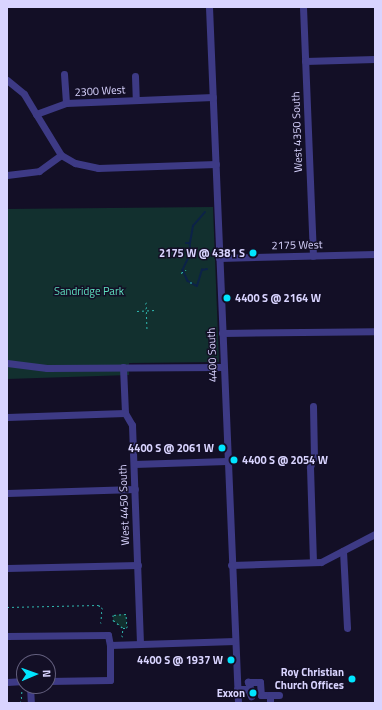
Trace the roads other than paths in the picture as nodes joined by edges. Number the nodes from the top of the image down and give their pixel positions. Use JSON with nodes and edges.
{"nodes":[{"id":1,"x":210,"y":7,"type":"edge"},
{"id":2,"x":303,"y":7,"type":"edge"},
{"id":3,"x":375,"y":59,"type":"edge"},
{"id":4,"x":305,"y":61,"type":"junction"},
{"id":5,"x":64,"y":74,"type":"dead end"},
{"id":6,"x":135,"y":76,"type":"dead end"},
{"id":7,"x":7,"y":80,"type":"edge"},
{"id":8,"x":213,"y":97,"type":"junction"},
{"id":9,"x":136,"y":100,"type":"junction"},
{"id":10,"x":66,"y":103,"type":"junction"},
{"id":11,"x":36,"y":114,"type":"junction"},
{"id":12,"x":61,"y":155,"type":"junction"},
{"id":13,"x":216,"y":164,"type":"junction"},
{"id":14,"x":7,"y":175,"type":"edge"},
{"id":15,"x":375,"y":254,"type":"edge"},
{"id":16,"x":313,"y":256,"type":"junction"},
{"id":17,"x":219,"y":258,"type":"junction"},
{"id":18,"x":375,"y":331,"type":"edge"},
{"id":19,"x":222,"y":333,"type":"junction"},
{"id":20,"x":7,"y":363,"type":"edge"},
{"id":21,"x":123,"y":367,"type":"junction"},
{"id":22,"x":223,"y":367,"type":"junction"},
{"id":23,"x":313,"y":406,"type":"dead end"},
{"id":24,"x":125,"y":413,"type":"junction"},
{"id":25,"x":7,"y":417,"type":"edge"},
{"id":26,"x":227,"y":462,"type":"junction"},
{"id":27,"x":134,"y":464,"type":"junction"},
{"id":28,"x":135,"y":489,"type":"junction"},
{"id":29,"x":7,"y":493,"type":"edge"},
{"id":30,"x":375,"y":534,"type":"edge"},
{"id":31,"x":343,"y":551,"type":"junction"},
{"id":32,"x":313,"y":562,"type":"junction"},
{"id":33,"x":138,"y":565,"type":"junction"},
{"id":34,"x":231,"y":565,"type":"junction"},
{"id":35,"x":7,"y":568,"type":"edge"},
{"id":36,"x":347,"y":628,"type":"dead end"},
{"id":37,"x":7,"y":636,"type":"edge"},
{"id":38,"x":235,"y":641,"type":"junction"},
{"id":39,"x":140,"y":644,"type":"junction"},
{"id":40,"x":110,"y":645,"type":"junction"},
{"id":41,"x":56,"y":681,"type":"edge"},
{"id":42,"x":237,"y":689,"type":"junction"},
{"id":43,"x":270,"y":695,"type":"junction"},
{"id":44,"x":279,"y":695,"type":"dead end"},
{"id":45,"x":238,"y":703,"type":"edge"},
{"id":46,"x":270,"y":703,"type":"edge"}],
"edges":[{"from":1,"to":8,"type":"street","name":"4400 South"},
{"from":2,"to":4,"type":"street","name":"West 4350 South"},
{"from":3,"to":4,"type":"street"},
{"from":4,"to":16,"type":"street","name":"West 4350 South"},
{"from":5,"to":10,"type":"street"},
{"from":6,"to":9,"type":"street"},
{"from":7,"to":11,"type":"street"},
{"from":8,"to":9,"type":"street","name":"2300 West"},
{"from":8,"to":13,"type":"street","name":"4400 South"},
{"from":9,"to":10,"type":"street","name":"2300 West"},
{"from":10,"to":11,"type":"street","name":"2300 West"},
{"from":11,"to":12,"type":"street"},
{"from":12,"to":13,"type":"street"},
{"from":12,"to":14,"type":"street"},
{"from":13,"to":17,"type":"street","name":"4400 South"},
{"from":15,"to":16,"type":"street","name":"2175 West"},
{"from":16,"to":17,"type":"street","name":"2175 West"},
{"from":17,"to":19,"type":"street","name":"4400 South"},
{"from":18,"to":19,"type":"street"},
{"from":19,"to":22,"type":"street","name":"4400 South"},
{"from":20,"to":21,"type":"street"},
{"from":21,"to":22,"type":"street"},
{"from":21,"to":24,"type":"street","name":"West 4450 South"},
{"from":22,"to":26,"type":"street","name":"4400 South"},
{"from":23,"to":32,"type":"street"},
{"from":24,"to":25,"type":"street"},
{"from":24,"to":27,"type":"street","name":"West 4450 South"},
{"from":26,"to":27,"type":"street"},
{"from":26,"to":34,"type":"street","name":"4400 South"},
{"from":27,"to":28,"type":"street","name":"West 4450 South"},
{"from":28,"to":29,"type":"street"},
{"from":28,"to":33,"type":"street","name":"West 4450 South"},
{"from":30,"to":31,"type":"street"},
{"from":31,"to":32,"type":"street"},
{"from":31,"to":36,"type":"street"},
{"from":32,"to":34,"type":"street"},
{"from":33,"to":35,"type":"street"},
{"from":33,"to":39,"type":"street","name":"West 4450 South"},
{"from":34,"to":38,"type":"street","name":"4400 South"},
{"from":37,"to":40,"type":"street"},
{"from":38,"to":39,"type":"street"},
{"from":38,"to":42,"type":"street","name":"4400 South"},
{"from":39,"to":40,"type":"street"},
{"from":40,"to":41,"type":"street"},
{"from":42,"to":43,"type":"street"},
{"from":42,"to":45,"type":"street","name":"4400 South"},
{"from":43,"to":44,"type":"street"},
{"from":43,"to":46,"type":"street"}]}
